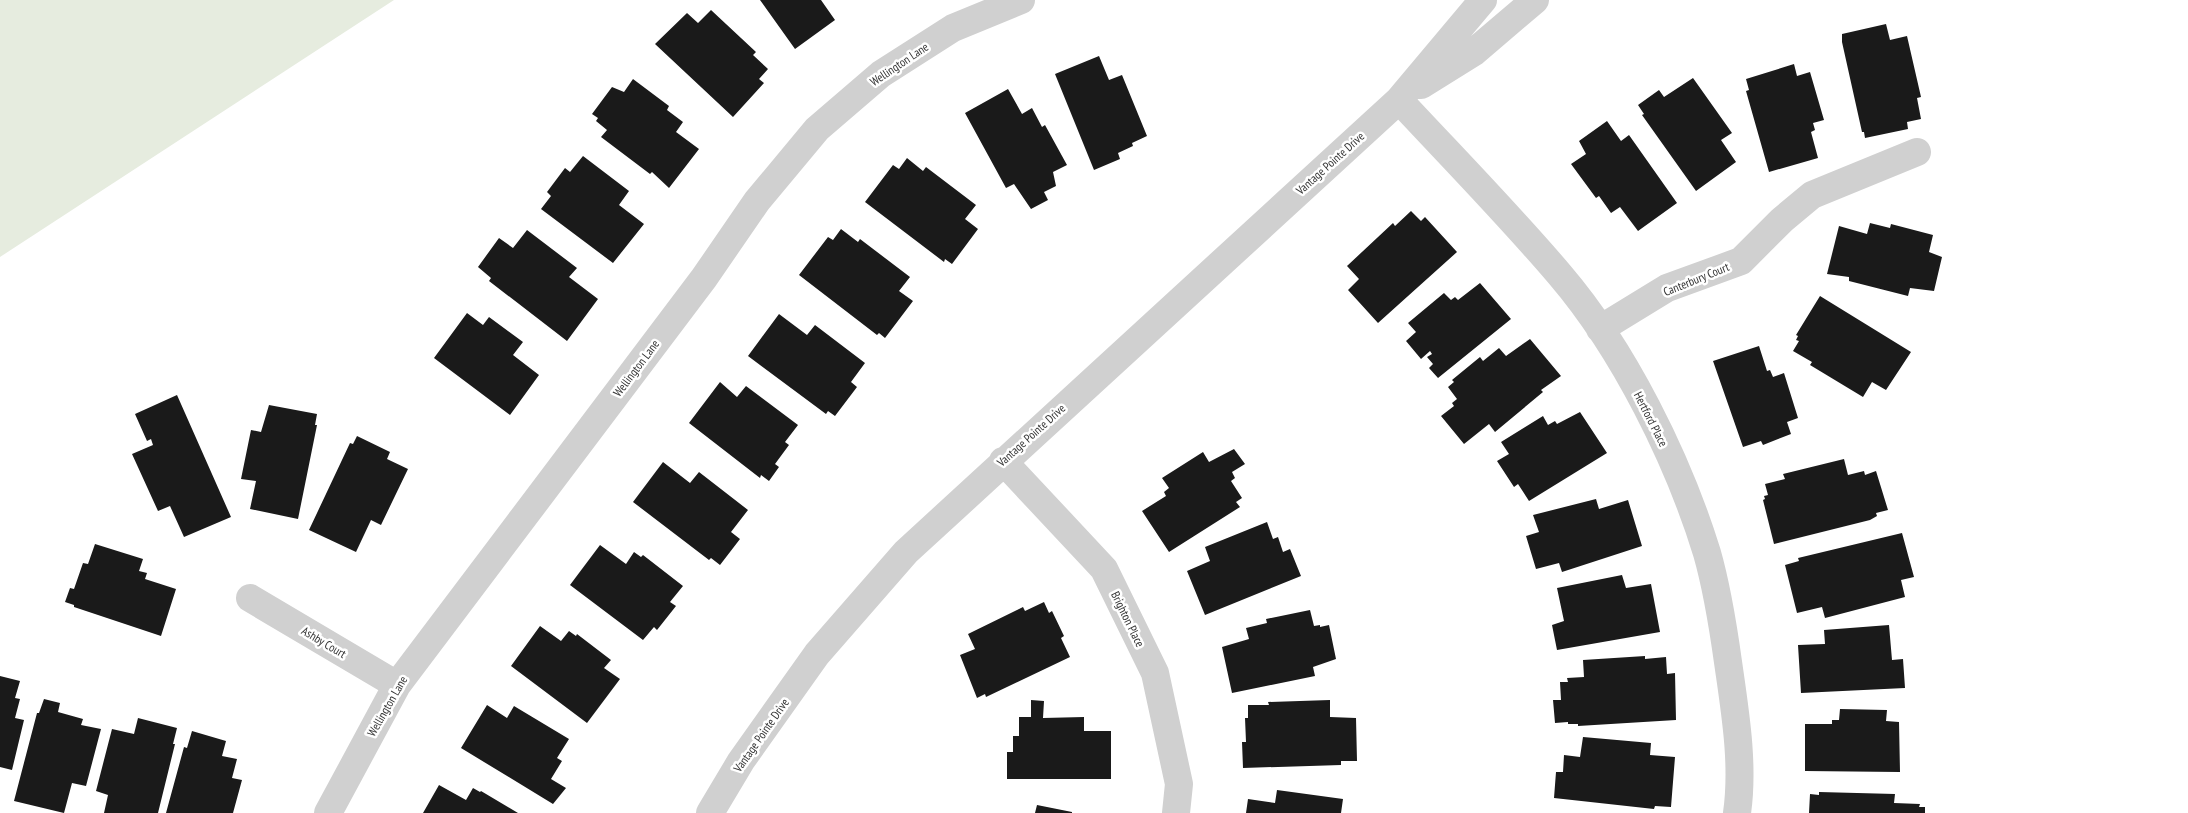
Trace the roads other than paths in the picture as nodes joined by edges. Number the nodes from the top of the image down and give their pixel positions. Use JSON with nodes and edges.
{"nodes":[{"id":1,"x":1021,"y":0,"type":"edge"},
{"id":2,"x":1483,"y":0,"type":"edge"},
{"id":3,"x":1535,"y":0,"type":"edge"},
{"id":4,"x":1399,"y":100,"type":"junction"},
{"id":5,"x":1918,"y":152,"type":"dead end"},
{"id":6,"x":1600,"y":329,"type":"junction"},
{"id":7,"x":1003,"y":461,"type":"junction"},
{"id":8,"x":250,"y":598,"type":"dead end"},
{"id":9,"x":397,"y":686,"type":"junction"},
{"id":10,"x":328,"y":813,"type":"edge"},
{"id":11,"x":710,"y":813,"type":"edge"},
{"id":12,"x":1176,"y":813,"type":"edge"},
{"id":13,"x":1737,"y":813,"type":"edge"}],
"edges":[{"from":1,"to":9,"type":"street","name":"Wellington Lane"},
{"from":2,"to":4,"type":"street","name":"Vantage Pointe Drive"},
{"from":3,"to":4,"type":"street","name":"Vantage Pointe Drive"},
{"from":4,"to":6,"type":"street","name":"Hertford Place"},
{"from":4,"to":7,"type":"street","name":"Vantage Pointe Drive"},
{"from":5,"to":6,"type":"street","name":"Canterbury Court"},
{"from":6,"to":13,"type":"street","name":"Hertford Place"},
{"from":7,"to":11,"type":"street","name":"Vantage Pointe Drive"},
{"from":7,"to":12,"type":"street","name":"Brighton Place"},
{"from":8,"to":9,"type":"street","name":"Ashby Court"},
{"from":9,"to":10,"type":"street","name":"Wellington Lane"}]}
